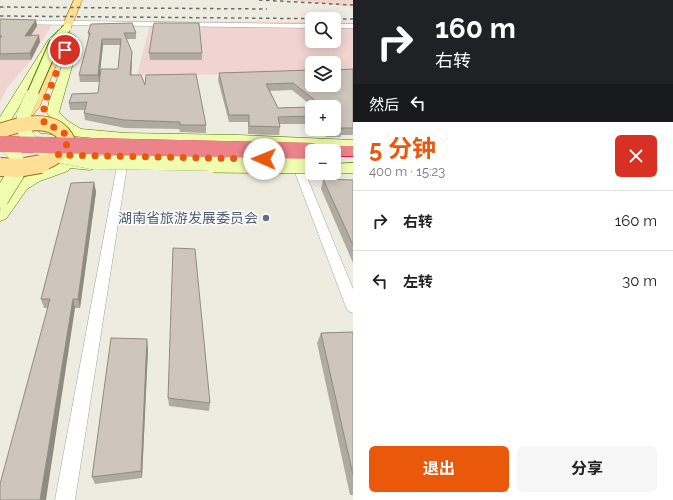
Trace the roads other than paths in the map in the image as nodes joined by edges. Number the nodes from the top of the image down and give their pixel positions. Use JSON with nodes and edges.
{"nodes":[{"id":1,"x":78,"y":0,"type":"edge"},
{"id":2,"x":84,"y":0,"type":"edge"},
{"id":3,"x":0,"y":22,"type":"edge"},
{"id":4,"x":70,"y":26,"type":"junction"},
{"id":5,"x":305,"y":26,"type":"edge"},
{"id":6,"x":341,"y":26,"type":"edge"},
{"id":7,"x":353,"y":26,"type":"edge"},
{"id":8,"x":44,"y":124,"type":"junction"},
{"id":9,"x":16,"y":125,"type":"junction"},
{"id":10,"x":0,"y":128,"type":"edge"},
{"id":11,"x":74,"y":137,"type":"junction"},
{"id":12,"x":0,"y":142,"type":"edge"},
{"id":13,"x":353,"y":144,"type":"edge"},
{"id":14,"x":302,"y":146,"type":"edge"},
{"id":15,"x":0,"y":149,"type":"edge"},
{"id":16,"x":341,"y":151,"type":"edge"},
{"id":17,"x":353,"y":151,"type":"edge"},
{"id":18,"x":58,"y":155,"type":"junction"},
{"id":19,"x":305,"y":156,"type":"edge"},
{"id":20,"x":341,"y":156,"type":"edge"},
{"id":21,"x":353,"y":156,"type":"edge"},
{"id":22,"x":0,"y":160,"type":"edge"},
{"id":23,"x":305,"y":160,"type":"edge"},
{"id":24,"x":341,"y":160,"type":"edge"},
{"id":25,"x":353,"y":161,"type":"edge"},
{"id":26,"x":78,"y":164,"type":"junction"},
{"id":27,"x":122,"y":166,"type":"junction"},
{"id":28,"x":341,"y":166,"type":"edge"},
{"id":29,"x":0,"y":167,"type":"edge"},
{"id":30,"x":28,"y":167,"type":"junction"},
{"id":31,"x":353,"y":167,"type":"edge"},
{"id":32,"x":305,"y":168,"type":"edge"},
{"id":33,"x":305,"y":168,"type":"edge"},
{"id":34,"x":341,"y":168,"type":"edge"},
{"id":35,"x":312,"y":180,"type":"edge"},
{"id":36,"x":0,"y":190,"type":"edge"},
{"id":37,"x":0,"y":199,"type":"edge"},
{"id":38,"x":0,"y":215,"type":"edge"},
{"id":39,"x":353,"y":307,"type":"edge"},
{"id":40,"x":65,"y":500,"type":"edge"}],
"edges":[{"from":1,"to":4,"type":"main road"},
{"from":2,"to":4,"type":"main road"},
{"from":3,"to":4,"type":"street"},
{"from":4,"to":5,"type":"street"},
{"from":4,"to":8,"type":"main road"},
{"from":4,"to":9,"type":"main road","bridge":true},
{"from":4,"to":10,"type":"main road"},
{"from":4,"to":11,"type":"main road"},
{"from":4,"to":32,"type":"main road","bridge":true},
{"from":6,"to":7,"type":"street"},
{"from":8,"to":9,"type":"main road","bridge":true},
{"from":8,"to":11,"type":"main road","bridge":true},
{"from":9,"to":10,"type":"main road","bridge":true},
{"from":10,"to":11,"type":"main road"},
{"from":11,"to":14,"type":"main road"},
{"from":11,"to":18,"type":"main road","bridge":true},
{"from":12,"to":14,"type":"highway","bridge":true},
{"from":12,"to":37,"type":"main road","bridge":true},
{"from":13,"to":14,"type":"main road"},
{"from":15,"to":19,"type":"highway","bridge":true},
{"from":16,"to":17,"type":"highway"},
{"from":18,"to":23,"type":"main road","bridge":true},
{"from":18,"to":30,"type":"main road","bridge":true},
{"from":20,"to":21,"type":"highway"},
{"from":22,"to":26,"type":"main road"},
{"from":24,"to":25,"type":"main road"},
{"from":26,"to":27,"type":"main road"},
{"from":26,"to":38,"type":"main road"},
{"from":27,"to":33,"type":"main road"},
{"from":27,"to":40,"type":"street"},
{"from":28,"to":31,"type":"main road"},
{"from":29,"to":30,"type":"main road","bridge":true},
{"from":30,"to":36,"type":"main road","bridge":true},
{"from":31,"to":34,"type":"main road"},
{"from":35,"to":39,"type":"street"}]}
